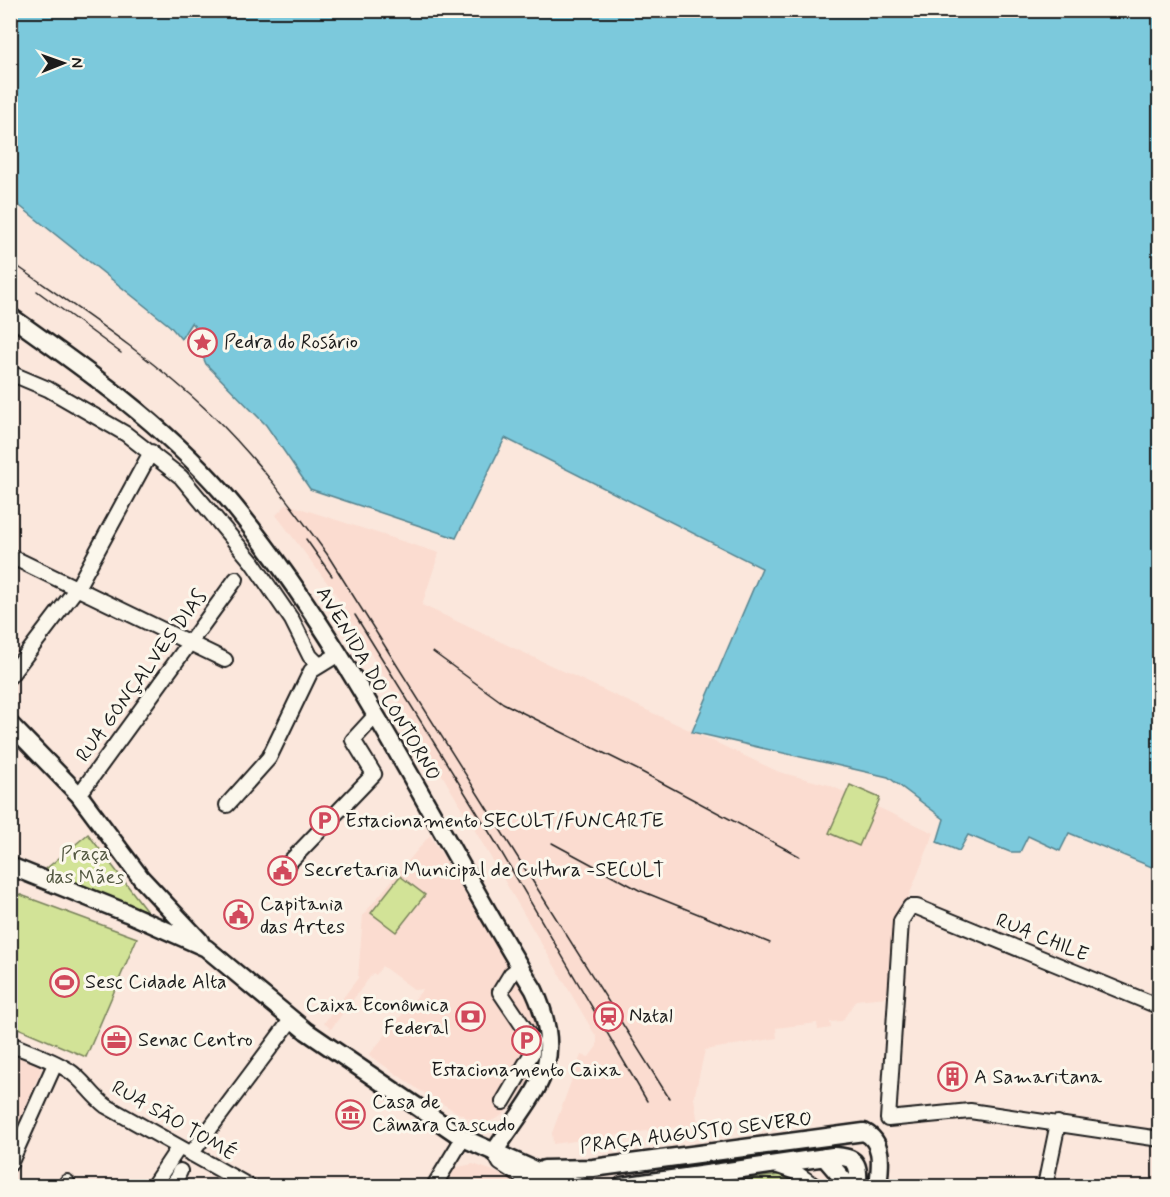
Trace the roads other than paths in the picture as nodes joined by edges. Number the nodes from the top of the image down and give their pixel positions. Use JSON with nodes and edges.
{"nodes":[{"id":1,"x":10,"y":316,"type":"edge"},
{"id":2,"x":10,"y":373,"type":"edge"},
{"id":3,"x":151,"y":452,"type":"junction"},
{"id":4,"x":10,"y":556,"type":"edge"},
{"id":5,"x":236,"y":579,"type":"dead end"},
{"id":6,"x":77,"y":588,"type":"junction"},
{"id":7,"x":190,"y":643,"type":"junction"},
{"id":8,"x":337,"y":655,"type":"junction"},
{"id":9,"x":225,"y":660,"type":"dead end"},
{"id":10,"x":319,"y":665,"type":"junction"},
{"id":11,"x":10,"y":676,"type":"edge"},
{"id":12,"x":375,"y":716,"type":"junction"},
{"id":13,"x":10,"y":724,"type":"edge"},
{"id":14,"x":79,"y":795,"type":"junction"},
{"id":15,"x":227,"y":805,"type":"dead end"},
{"id":16,"x":10,"y":867,"type":"edge"},
{"id":17,"x":280,"y":872,"type":"dead end"},
{"id":18,"x":206,"y":948,"type":"junction"},
{"id":19,"x":520,"y":967,"type":"junction"},
{"id":20,"x":1160,"y":1007,"type":"edge"},
{"id":21,"x":291,"y":1020,"type":"junction"},
{"id":22,"x":10,"y":1044,"type":"edge"},
{"id":23,"x":55,"y":1064,"type":"junction"},
{"id":24,"x":503,"y":1102,"type":"dead end"},
{"id":25,"x":888,"y":1119,"type":"junction"},
{"id":26,"x":1058,"y":1124,"type":"junction"},
{"id":27,"x":864,"y":1132,"type":"junction"},
{"id":28,"x":463,"y":1138,"type":"junction"},
{"id":29,"x":1160,"y":1138,"type":"edge"},
{"id":30,"x":185,"y":1150,"type":"junction"},
{"id":31,"x":494,"y":1152,"type":"junction"},
{"id":32,"x":824,"y":1157,"type":"junction"},
{"id":33,"x":10,"y":1164,"type":"edge"},
{"id":34,"x":774,"y":1164,"type":"junction"},
{"id":35,"x":534,"y":1169,"type":"junction"},
{"id":36,"x":180,"y":1171,"type":"dead end"},
{"id":37,"x":683,"y":1181,"type":"edge"},
{"id":38,"x":153,"y":1186,"type":"edge"},
{"id":39,"x":172,"y":1186,"type":"edge"},
{"id":40,"x":249,"y":1186,"type":"edge"},
{"id":41,"x":434,"y":1186,"type":"edge"},
{"id":42,"x":536,"y":1186,"type":"edge"},
{"id":43,"x":581,"y":1186,"type":"edge"},
{"id":44,"x":622,"y":1186,"type":"edge"},
{"id":45,"x":815,"y":1186,"type":"edge"},
{"id":46,"x":849,"y":1186,"type":"edge"},
{"id":47,"x":858,"y":1186,"type":"edge"},
{"id":48,"x":878,"y":1186,"type":"edge"},
{"id":49,"x":1045,"y":1186,"type":"edge"}],
"edges":[{"from":1,"to":8,"type":"main road","name":"AVENIDA DO CONTORNO"},
{"from":2,"to":3,"type":"street"},
{"from":3,"to":6,"type":"street"},
{"from":3,"to":10,"type":"street"},
{"from":4,"to":6,"type":"street"},
{"from":5,"to":7,"type":"street","name":"RUA GONÇALVES DIAS"},
{"from":6,"to":7,"type":"street"},
{"from":6,"to":11,"type":"street"},
{"from":7,"to":9,"type":"street"},
{"from":7,"to":14,"type":"street","name":"RUA GONÇALVES DIAS"},
{"from":8,"to":10,"type":"street"},
{"from":8,"to":12,"type":"main road","name":"AVENIDA DO CONTORNO"},
{"from":10,"to":15,"type":"street"},
{"from":12,"to":17,"type":"street"},
{"from":12,"to":19,"type":"main road","name":"AVENIDA DO CONTORNO"},
{"from":13,"to":14,"type":"main road"},
{"from":14,"to":18,"type":"main road"},
{"from":16,"to":18,"type":"main road"},
{"from":18,"to":21,"type":"main road"},
{"from":19,"to":24,"type":"street"},
{"from":19,"to":31,"type":"main road","name":"AVENIDA DO CONTORNO"},
{"from":20,"to":25,"type":"street","name":"RUA CHILE"},
{"from":21,"to":28,"type":"main road"},
{"from":21,"to":30,"type":"street"},
{"from":22,"to":23,"type":"street","name":"RUA SÃO TOMÉ"},
{"from":23,"to":30,"type":"street","name":"RUA SÃO TOMÉ"},
{"from":23,"to":33,"type":"street"},
{"from":25,"to":26,"type":"street"},
{"from":25,"to":27,"type":"street","name":"PRAÇA AUGUSTO SEVERO"},
{"from":26,"to":29,"type":"street"},
{"from":26,"to":49,"type":"street"},
{"from":27,"to":35,"type":"main road","name":"PRAÇA AUGUSTO SEVERO"},
{"from":27,"to":48,"type":"main road"},
{"from":28,"to":31,"type":"main road"},
{"from":28,"to":41,"type":"street"},
{"from":30,"to":38,"type":"street"},
{"from":30,"to":40,"type":"street","name":"RUA SÃO TOMÉ"},
{"from":31,"to":35,"type":"main road"},
{"from":31,"to":42,"type":"street"},
{"from":32,"to":34,"type":"main road","name":"PRAÇA AUGUSTO SEVERO"},
{"from":32,"to":46,"type":"main road"},
{"from":32,"to":47,"type":"main road","name":"PRAÇA AUGUSTO SEVERO"},
{"from":34,"to":37,"type":"main road","name":"PRAÇA AUGUSTO SEVERO"},
{"from":34,"to":45,"type":"street","name":"PRAÇA AUGUSTO SEVERO"},
{"from":35,"to":43,"type":"main road"},
{"from":36,"to":39,"type":"street"},
{"from":37,"to":44,"type":"main road","name":"PRAÇA AUGUSTO SEVERO"}]}
